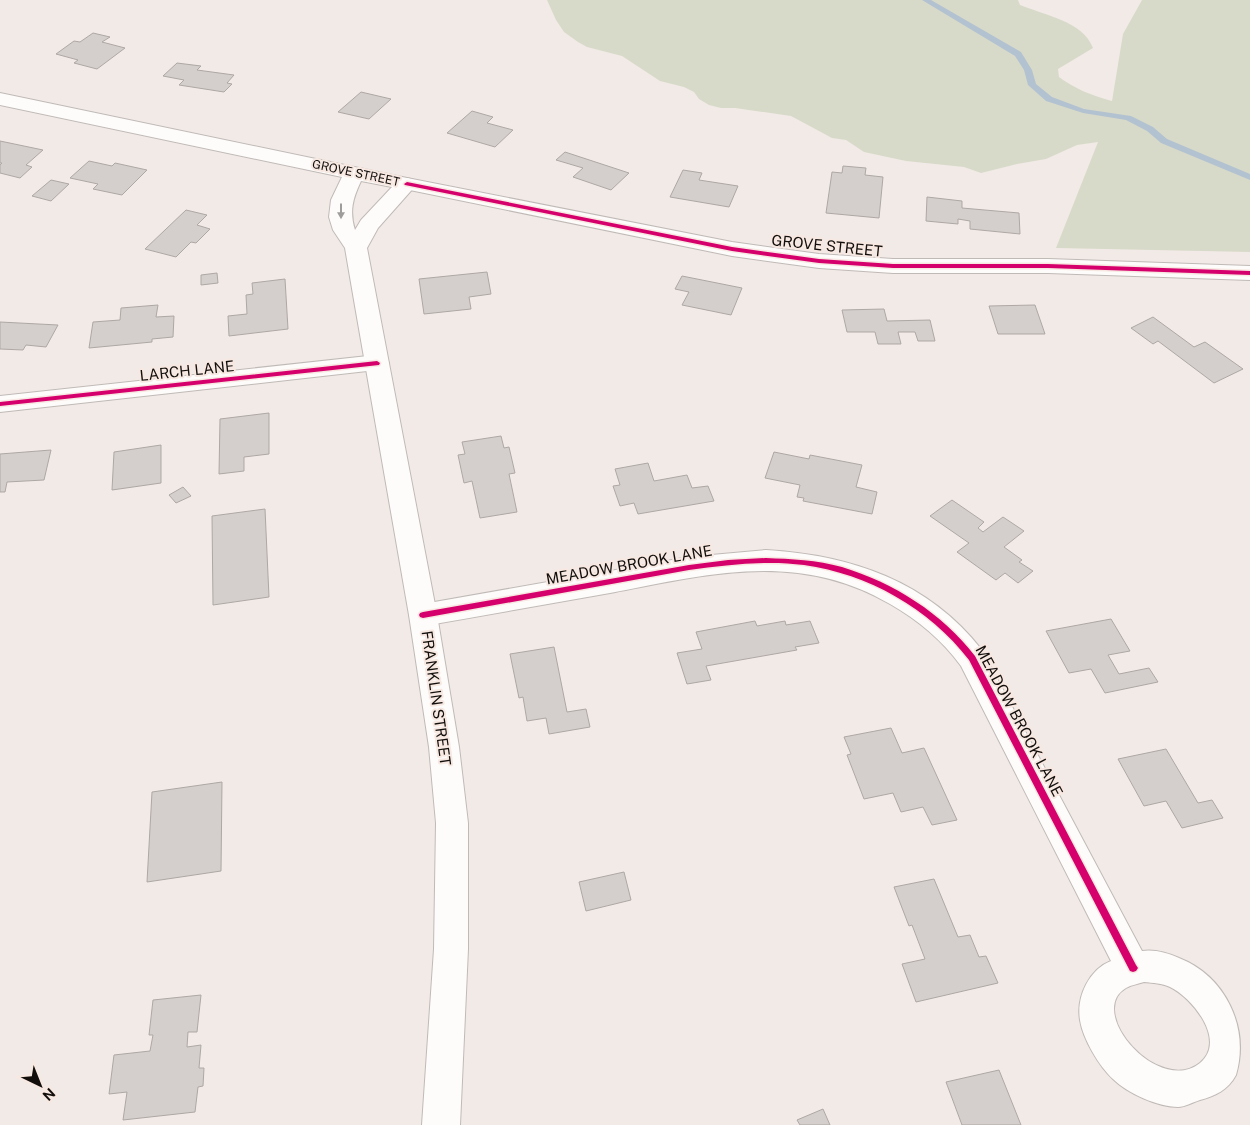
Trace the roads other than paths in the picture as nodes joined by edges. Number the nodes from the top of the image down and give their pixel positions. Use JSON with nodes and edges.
{"nodes":[{"id":1,"x":0,"y":99,"type":"edge"},
{"id":2,"x":354,"y":173,"type":"junction"},
{"id":3,"x":407,"y":184,"type":"junction"},
{"id":4,"x":356,"y":248,"type":"junction"},
{"id":5,"x":1250,"y":273,"type":"edge"},
{"id":6,"x":378,"y":363,"type":"junction"},
{"id":7,"x":0,"y":404,"type":"edge"},
{"id":8,"x":423,"y":615,"type":"junction"},
{"id":9,"x":1133,"y":968,"type":"dead end"},
{"id":10,"x":441,"y":1125,"type":"edge"}],
"edges":[{"from":1,"to":2,"type":"street","name":"GROVE STREET"},
{"from":2,"to":3,"type":"street","name":"GROVE STREET"},
{"from":2,"to":4,"type":"street","name":"FRANKLIN STREET","one_way":true},
{"from":3,"to":4,"type":"street"},
{"from":3,"to":5,"type":"street","name":"GROVE STREET"},
{"from":4,"to":6,"type":"street","name":"FRANKLIN STREET"},
{"from":6,"to":7,"type":"street","name":"LARCH LANE"},
{"from":6,"to":8,"type":"street","name":"FRANKLIN STREET"},
{"from":8,"to":9,"type":"street","name":"MEADOW BROOK LANE"},
{"from":8,"to":10,"type":"street","name":"FRANKLIN STREET"}]}
